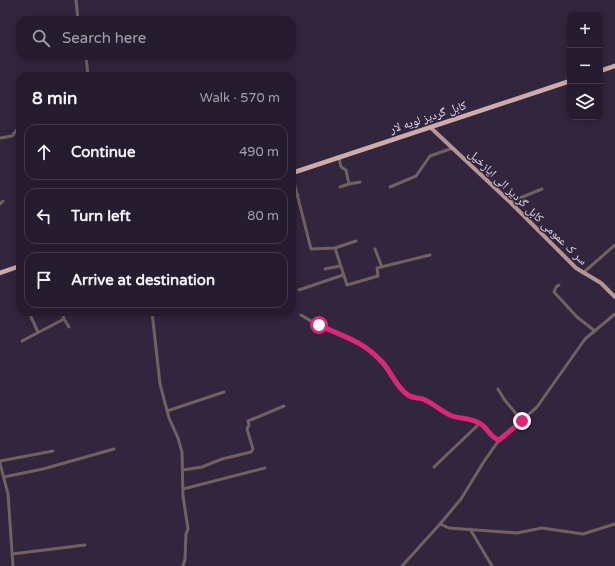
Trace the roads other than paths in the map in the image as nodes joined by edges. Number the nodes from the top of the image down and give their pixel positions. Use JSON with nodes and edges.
{"nodes":[{"id":1,"x":76,"y":0,"type":"edge"},
{"id":2,"x":78,"y":16,"type":"edge"},
{"id":3,"x":86,"y":60,"type":"edge"},
{"id":4,"x":615,"y":66,"type":"edge"},
{"id":5,"x":603,"y":70,"type":"edge"},
{"id":6,"x":88,"y":72,"type":"edge"},
{"id":7,"x":567,"y":82,"type":"edge"},
{"id":8,"x":430,"y":127,"type":"junction"},
{"id":9,"x":16,"y":131,"type":"edge"},
{"id":10,"x":0,"y":138,"type":"edge"},
{"id":11,"x":453,"y":148,"type":"junction"},
{"id":12,"x":339,"y":157,"type":"junction"},
{"id":13,"x":296,"y":173,"type":"edge"},
{"id":14,"x":360,"y":182,"type":"dead end"},
{"id":15,"x":349,"y":184,"type":"junction"},
{"id":16,"x":340,"y":187,"type":"dead end"},
{"id":17,"x":390,"y":187,"type":"dead end"},
{"id":18,"x":296,"y":188,"type":"edge"},
{"id":19,"x":542,"y":189,"type":"dead end"},
{"id":20,"x":298,"y":195,"type":"joint"},
{"id":21,"x":510,"y":202,"type":"junction"},
{"id":22,"x":356,"y":240,"type":"dead end"},
{"id":23,"x":615,"y":245,"type":"edge"},
{"id":24,"x":335,"y":248,"type":"junction"},
{"id":25,"x":376,"y":249,"type":"dead end"},
{"id":26,"x":430,"y":255,"type":"dead end"},
{"id":27,"x":340,"y":266,"type":"junction"},
{"id":28,"x":16,"y":267,"type":"edge"},
{"id":29,"x":382,"y":267,"type":"junction"},
{"id":30,"x":325,"y":269,"type":"dead end"},
{"id":31,"x":0,"y":273,"type":"edge"},
{"id":32,"x":583,"y":273,"type":"junction"},
{"id":33,"x":343,"y":275,"type":"junction"},
{"id":34,"x":559,"y":285,"type":"dead end"},
{"id":35,"x":299,"y":290,"type":"dead end"},
{"id":36,"x":615,"y":297,"type":"edge"},
{"id":37,"x":615,"y":314,"type":"edge"},
{"id":38,"x":301,"y":315,"type":"dead end"},
{"id":39,"x":63,"y":316,"type":"edge"},
{"id":40,"x":152,"y":316,"type":"edge"},
{"id":41,"x":31,"y":317,"type":"dead end"},
{"id":42,"x":64,"y":319,"type":"junction"},
{"id":43,"x":69,"y":328,"type":"dead end"},
{"id":44,"x":595,"y":331,"type":"junction"},
{"id":45,"x":38,"y":332,"type":"junction"},
{"id":46,"x":22,"y":341,"type":"dead end"},
{"id":47,"x":498,"y":389,"type":"dead end"},
{"id":48,"x":224,"y":392,"type":"dead end"},
{"id":49,"x":284,"y":406,"type":"dead end"},
{"id":50,"x":167,"y":411,"type":"junction"},
{"id":51,"x":522,"y":421,"type":"junction"},
{"id":52,"x":480,"y":423,"type":"junction"},
{"id":53,"x":499,"y":440,"type":"junction"},
{"id":54,"x":114,"y":449,"type":"dead end"},
{"id":55,"x":53,"y":451,"type":"dead end"},
{"id":56,"x":0,"y":462,"type":"edge"},
{"id":57,"x":434,"y":467,"type":"dead end"},
{"id":58,"x":265,"y":468,"type":"dead end"},
{"id":59,"x":183,"y":470,"type":"junction"},
{"id":60,"x":4,"y":477,"type":"junction"},
{"id":61,"x":183,"y":489,"type":"junction"},
{"id":62,"x":440,"y":524,"type":"junction"},
{"id":63,"x":615,"y":524,"type":"edge"},
{"id":64,"x":470,"y":529,"type":"junction"},
{"id":65,"x":85,"y":545,"type":"dead end"},
{"id":66,"x":12,"y":554,"type":"junction"},
{"id":67,"x":13,"y":566,"type":"edge"},
{"id":68,"x":183,"y":566,"type":"edge"},
{"id":69,"x":402,"y":566,"type":"edge"},
{"id":70,"x":492,"y":566,"type":"edge"}],
"edges":[{"from":1,"to":2,"type":"street"},
{"from":3,"to":6,"type":"street"},
{"from":4,"to":5,"type":"highway"},
{"from":7,"to":8,"type":"highway","name":"کابل گردیز لویه لار"},
{"from":8,"to":11,"type":"main road","name":"سر ک عمومی کابل گردیز الی ایازخیل"},
{"from":8,"to":12,"type":"highway","name":"کابل گردیز لویه لار"},
{"from":9,"to":10,"type":"street"},
{"from":11,"to":17,"type":"street"},
{"from":11,"to":21,"type":"main road","name":"سر ک عمومی کابل گردیز الی ایازخیل"},
{"from":12,"to":13,"type":"highway","name":"کابل گردیز لویه لار"},
{"from":12,"to":15,"type":"street"},
{"from":14,"to":15,"type":"street"},
{"from":15,"to":16,"type":"street"},
{"from":18,"to":20,"type":"street"},
{"from":19,"to":21,"type":"street"},
{"from":20,"to":24,"type":"street"},
{"from":21,"to":32,"type":"main road","name":"سر ک عمومی کابل گردیز الی ایازخیل"},
{"from":22,"to":24,"type":"street"},
{"from":23,"to":32,"type":"street"},
{"from":24,"to":27,"type":"street"},
{"from":25,"to":29,"type":"street"},
{"from":26,"to":29,"type":"street"},
{"from":27,"to":30,"type":"street"},
{"from":27,"to":33,"type":"street"},
{"from":28,"to":31,"type":"highway"},
{"from":29,"to":33,"type":"street"},
{"from":32,"to":36,"type":"main road","name":"سر ک عمومی کابل گردیز الی ایازخیل"},
{"from":33,"to":35,"type":"street"},
{"from":34,"to":44,"type":"street"},
{"from":37,"to":44,"type":"street"},
{"from":38,"to":52,"type":"street"},
{"from":39,"to":42,"type":"street"},
{"from":40,"to":50,"type":"street"},
{"from":41,"to":45,"type":"street"},
{"from":42,"to":43,"type":"street"},
{"from":42,"to":45,"type":"street"},
{"from":44,"to":51,"type":"street"},
{"from":45,"to":46,"type":"street"},
{"from":47,"to":51,"type":"street"},
{"from":48,"to":50,"type":"street"},
{"from":49,"to":59,"type":"street"},
{"from":50,"to":59,"type":"street"},
{"from":51,"to":53,"type":"street"},
{"from":52,"to":53,"type":"street"},
{"from":52,"to":57,"type":"street"},
{"from":53,"to":62,"type":"street"},
{"from":54,"to":60,"type":"street"},
{"from":55,"to":56,"type":"street"},
{"from":56,"to":60,"type":"street"},
{"from":58,"to":61,"type":"street"},
{"from":59,"to":61,"type":"street"},
{"from":60,"to":66,"type":"street"},
{"from":61,"to":68,"type":"street"},
{"from":62,"to":64,"type":"street"},
{"from":62,"to":69,"type":"street"},
{"from":63,"to":64,"type":"street"},
{"from":64,"to":70,"type":"street"},
{"from":65,"to":66,"type":"street"},
{"from":66,"to":67,"type":"street"}]}
